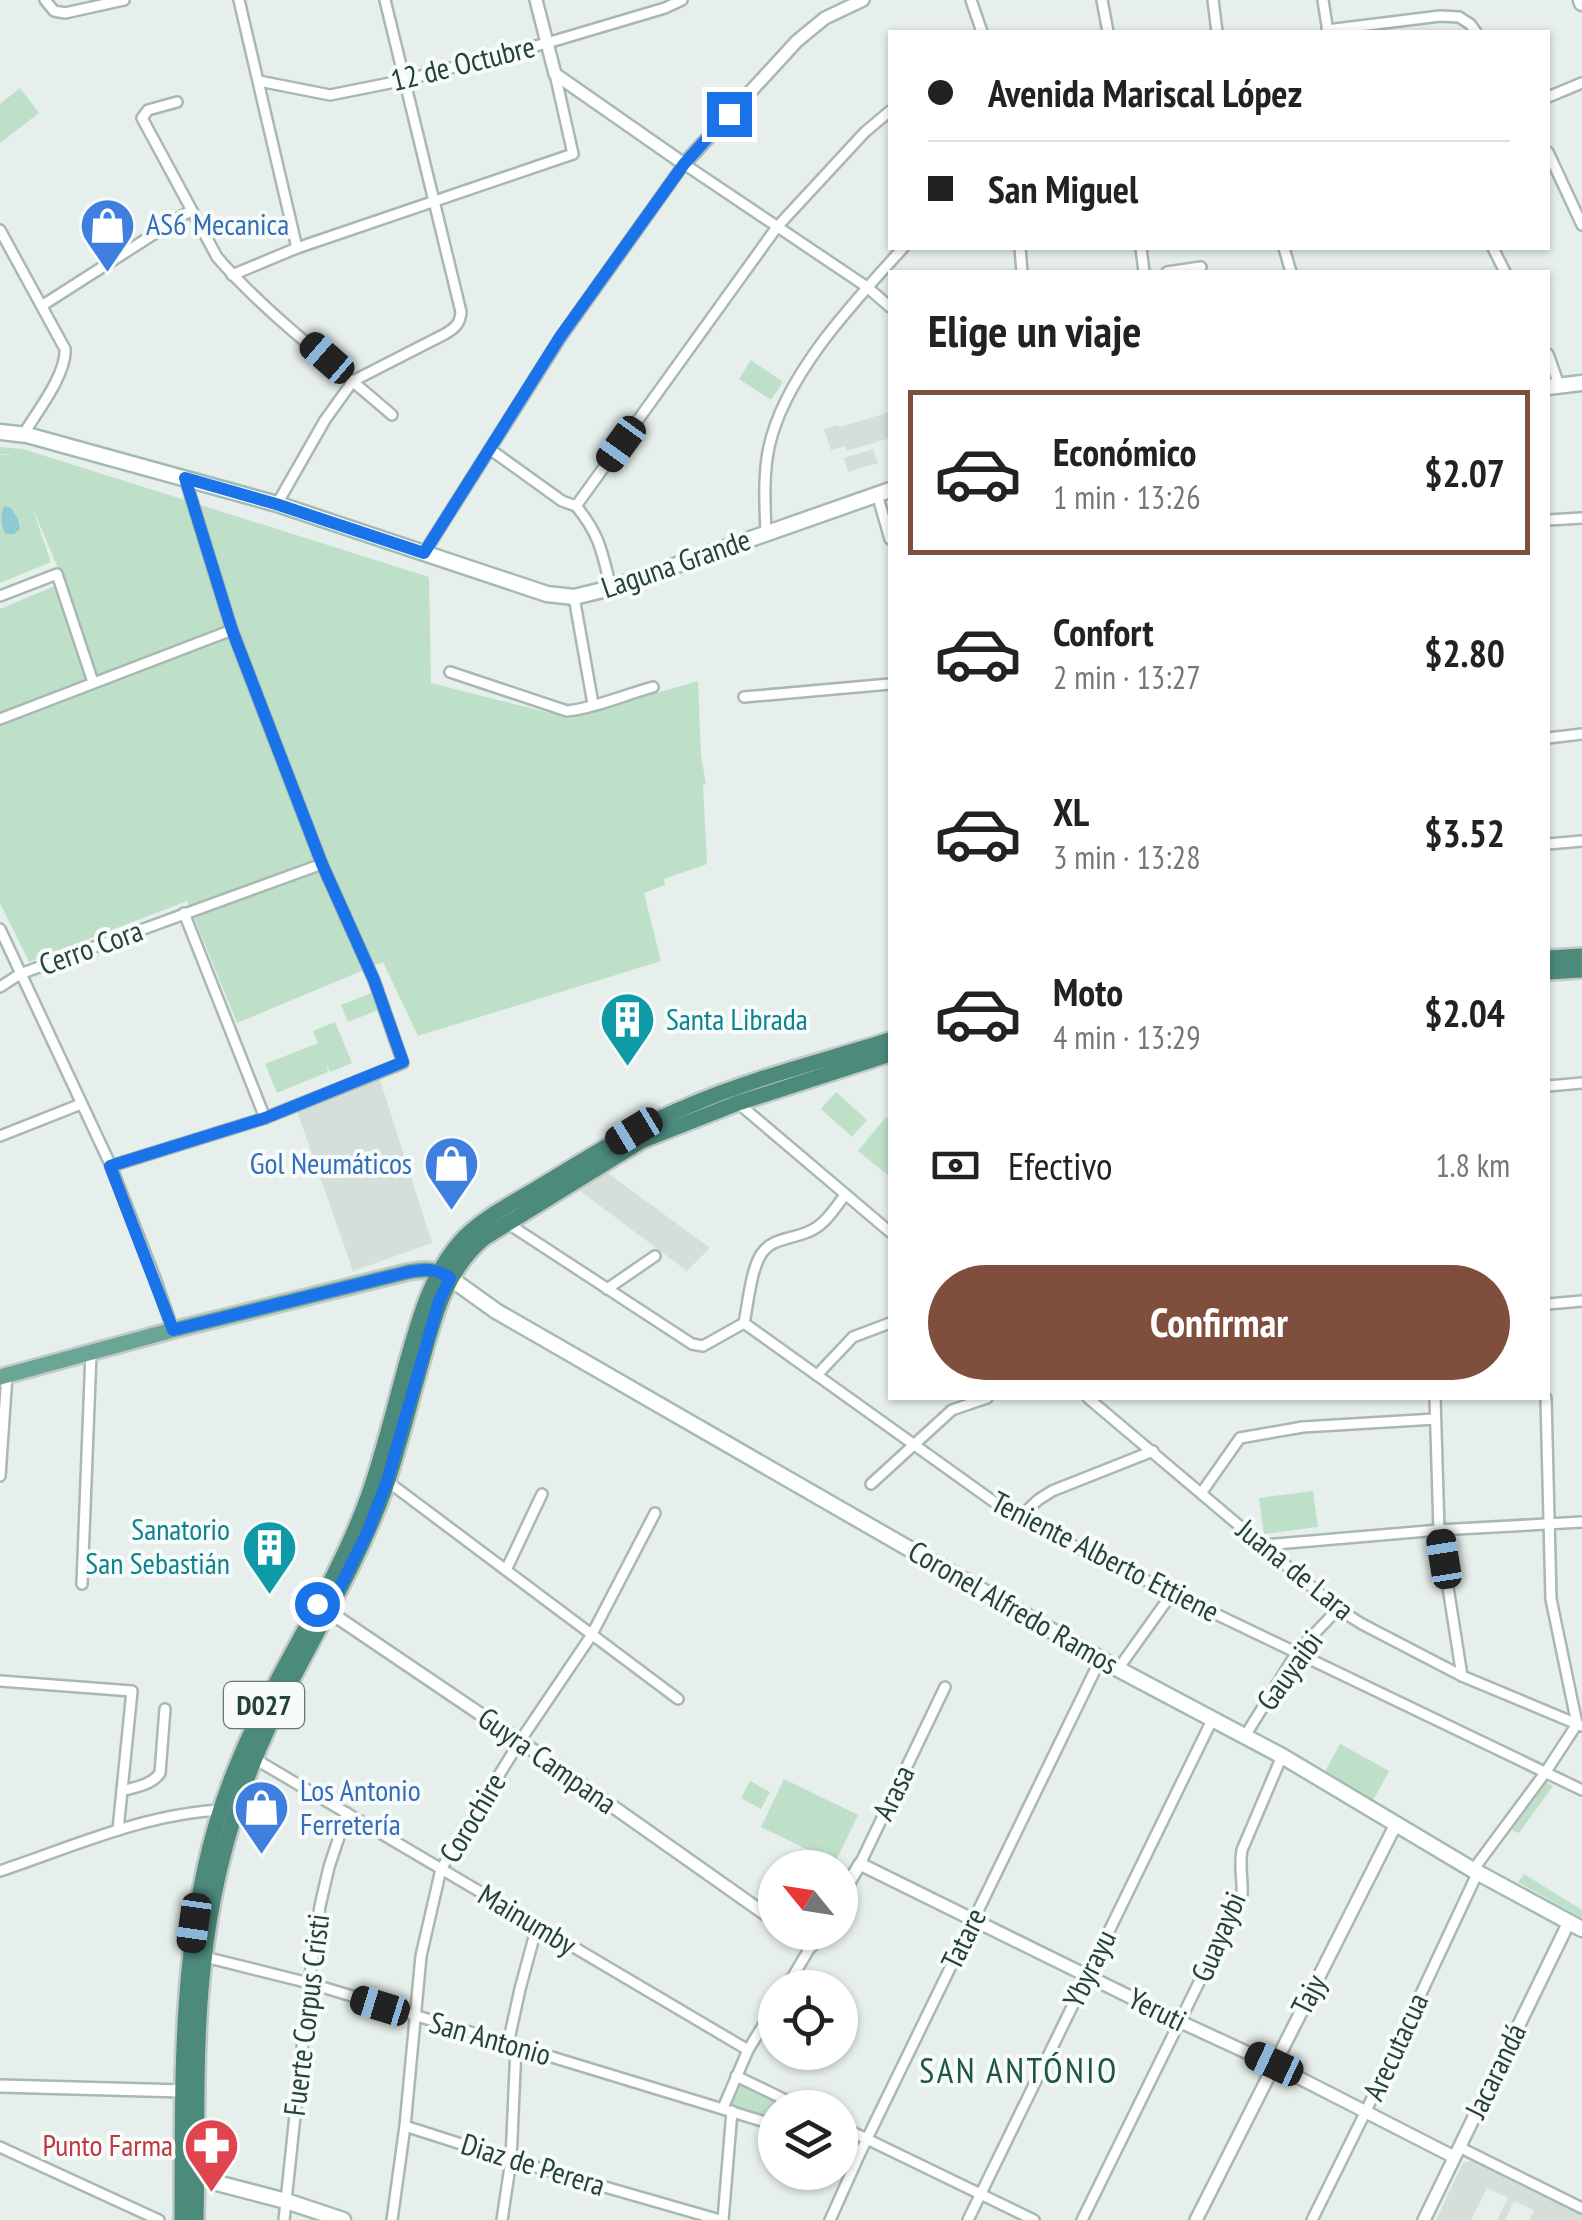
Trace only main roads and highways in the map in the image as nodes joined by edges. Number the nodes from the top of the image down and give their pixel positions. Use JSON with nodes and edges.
{"nodes":[{"id":1,"x":1582,"y":383,"type":"edge"},
{"id":2,"x":1553,"y":386,"type":"edge"},
{"id":3,"x":0,"y":432,"type":"edge"},
{"id":4,"x":884,"y":492,"type":"edge"},
{"id":5,"x":1582,"y":956,"type":"edge"},
{"id":6,"x":1550,"y":958,"type":"edge"},
{"id":7,"x":1582,"y":970,"type":"edge"},
{"id":8,"x":1550,"y":972,"type":"edge"},
{"id":9,"x":888,"y":1041,"type":"edge"},
{"id":10,"x":888,"y":1055,"type":"edge"},
{"id":11,"x":733,"y":1097,"type":"junction"},
{"id":12,"x":445,"y":1274,"type":"junction"},
{"id":13,"x":2,"y":1372,"type":"edge"},
{"id":14,"x":323,"y":1608,"type":"junction"},
{"id":15,"x":229,"y":1810,"type":"junction"},
{"id":16,"x":1575,"y":1926,"type":"edge"},
{"id":17,"x":189,"y":2176,"type":"junction"},
{"id":18,"x":182,"y":2220,"type":"edge"},
{"id":19,"x":196,"y":2220,"type":"edge"},
{"id":20,"x":343,"y":2220,"type":"edge"}],
"edges":[{"from":1,"to":2,"type":"main road"},
{"from":3,"to":4,"type":"main road","name":"Laguna Grande"},
{"from":5,"to":6,"type":"highway"},
{"from":7,"to":8,"type":"highway"},
{"from":9,"to":11,"type":"highway","number":"D027"},
{"from":10,"to":11,"type":"highway","number":"D027"},
{"from":11,"to":12,"type":"highway","number":"D027"},
{"from":11,"to":12,"type":"highway","number":"D027"},
{"from":12,"to":13,"type":"main road"},
{"from":12,"to":14,"type":"highway","number":"D027"},
{"from":12,"to":14,"type":"highway","number":"D027"},
{"from":12,"to":16,"type":"main road","name":"Coronel Alfredo Ramos"},
{"from":14,"to":15,"type":"highway","number":"D027"},
{"from":14,"to":15,"type":"highway","number":"D027"},
{"from":15,"to":17,"type":"highway","number":"D027"},
{"from":15,"to":17,"type":"highway","number":"D027"},
{"from":17,"to":18,"type":"highway","number":"D027"},
{"from":17,"to":19,"type":"highway","number":"D027"},
{"from":17,"to":20,"type":"main road"}]}
